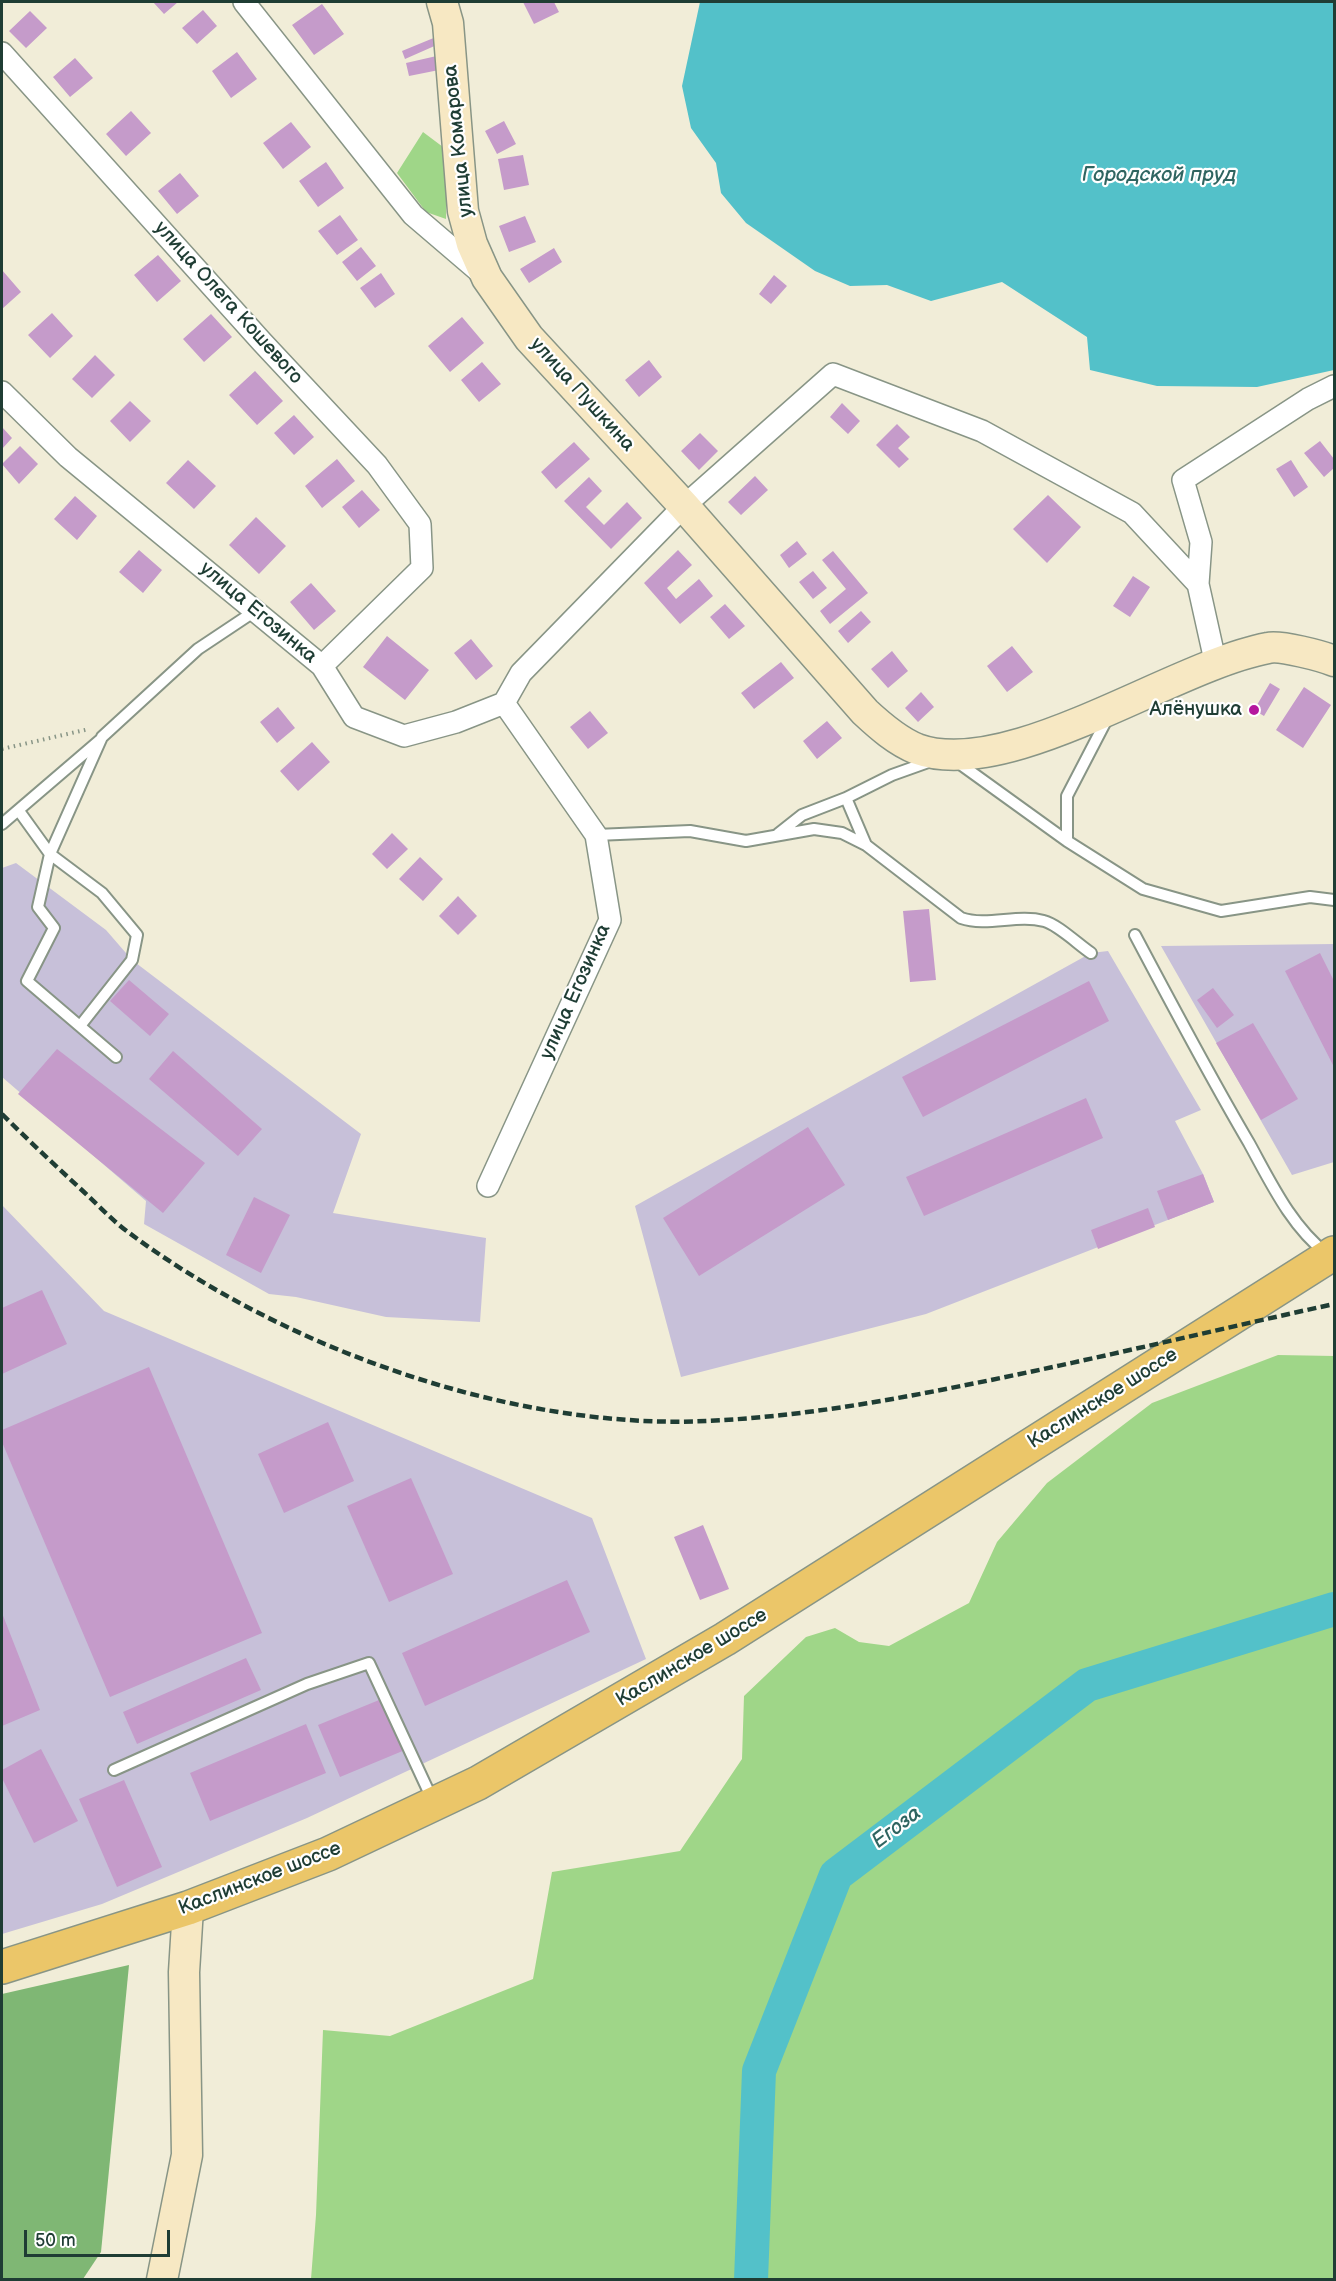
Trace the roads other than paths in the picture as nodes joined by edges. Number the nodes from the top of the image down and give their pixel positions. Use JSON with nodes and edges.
{"nodes":[{"id":1,"x":244,"y":2,"type":"edge"},
{"id":2,"x":442,"y":2,"type":"edge"},
{"id":3,"x":2,"y":53,"type":"edge"},
{"id":4,"x":487,"y":278,"type":"junction"},
{"id":5,"x":1335,"y":386,"type":"edge"},
{"id":6,"x":2,"y":392,"type":"edge"},
{"id":7,"x":684,"y":506,"type":"junction"},
{"id":8,"x":1198,"y":585,"type":"junction"},
{"id":9,"x":255,"y":611,"type":"junction"},
{"id":10,"x":1335,"y":661,"type":"edge"},
{"id":11,"x":1216,"y":665,"type":"junction"},
{"id":12,"x":322,"y":666,"type":"junction"},
{"id":13,"x":504,"y":703,"type":"junction"},
{"id":14,"x":1113,"y":706,"type":"junction"},
{"id":15,"x":102,"y":737,"type":"junction"},
{"id":16,"x":947,"y":755,"type":"junction"},
{"id":17,"x":846,"y":798,"type":"junction"},
{"id":18,"x":20,"y":811,"type":"junction"},
{"id":19,"x":2,"y":824,"type":"edge"},
{"id":20,"x":596,"y":835,"type":"junction"},
{"id":21,"x":776,"y":836,"type":"junction"},
{"id":22,"x":1067,"y":841,"type":"junction"},
{"id":23,"x":866,"y":845,"type":"junction"},
{"id":24,"x":50,"y":854,"type":"junction"},
{"id":25,"x":1335,"y":900,"type":"edge"},
{"id":26,"x":1135,"y":935,"type":"dead end"},
{"id":27,"x":1091,"y":953,"type":"dead end"},
{"id":28,"x":80,"y":1026,"type":"junction"},
{"id":29,"x":116,"y":1057,"type":"dead end"},
{"id":30,"x":488,"y":1186,"type":"dead end"},
{"id":31,"x":1332,"y":1254,"type":"edge"},
{"id":32,"x":114,"y":1770,"type":"dead end"},
{"id":33,"x":435,"y":1805,"type":"junction"},
{"id":34,"x":188,"y":1908,"type":"junction"},
{"id":35,"x":2,"y":1967,"type":"edge"},
{"id":36,"x":162,"y":2280,"type":"edge"}],
"edges":[{"from":1,"to":4,"type":"street","name":"улица Пушкина"},
{"from":2,"to":4,"type":"street","name":"улица Комарова"},
{"from":3,"to":12,"type":"street","name":"улица Олега Кошевого"},
{"from":4,"to":7,"type":"street","name":"улица Пушкина"},
{"from":5,"to":8,"type":"street"},
{"from":6,"to":9,"type":"street","name":"улица Егозинка"},
{"from":7,"to":8,"type":"street"},
{"from":7,"to":13,"type":"street"},
{"from":7,"to":16,"type":"street","name":"улица Пушкина"},
{"from":8,"to":11,"type":"street"},
{"from":9,"to":12,"type":"street","name":"улица Егозинка"},
{"from":9,"to":15,"type":"lane"},
{"from":10,"to":11,"type":"street","name":"улица Пушкина"},
{"from":11,"to":14,"type":"street","name":"улица Пушкина"},
{"from":12,"to":13,"type":"street","name":"улица Егозинка"},
{"from":13,"to":20,"type":"street","name":"улица Егозинка"},
{"from":14,"to":16,"type":"street","name":"улица Пушкина"},
{"from":14,"to":22,"type":"lane"},
{"from":15,"to":18,"type":"lane"},
{"from":15,"to":24,"type":"lane"},
{"from":16,"to":17,"type":"lane"},
{"from":16,"to":22,"type":"lane"},
{"from":17,"to":21,"type":"lane"},
{"from":17,"to":23,"type":"lane"},
{"from":18,"to":19,"type":"lane"},
{"from":18,"to":24,"type":"lane"},
{"from":20,"to":21,"type":"lane"},
{"from":20,"to":30,"type":"street","name":"улица Егозинка"},
{"from":21,"to":23,"type":"lane"},
{"from":22,"to":25,"type":"lane"},
{"from":23,"to":27,"type":"lane"},
{"from":24,"to":28,"type":"lane"},
{"from":24,"to":28,"type":"lane"},
{"from":26,"to":31,"type":"lane"},
{"from":28,"to":29,"type":"lane"},
{"from":31,"to":33,"type":"main road","name":"Каслинское шоссе"},
{"from":32,"to":33,"type":"lane"},
{"from":33,"to":34,"type":"main road","name":"Каслинское шоссе"},
{"from":34,"to":35,"type":"main road","name":"Каслинское шоссе"},
{"from":34,"to":36,"type":"street"}]}
